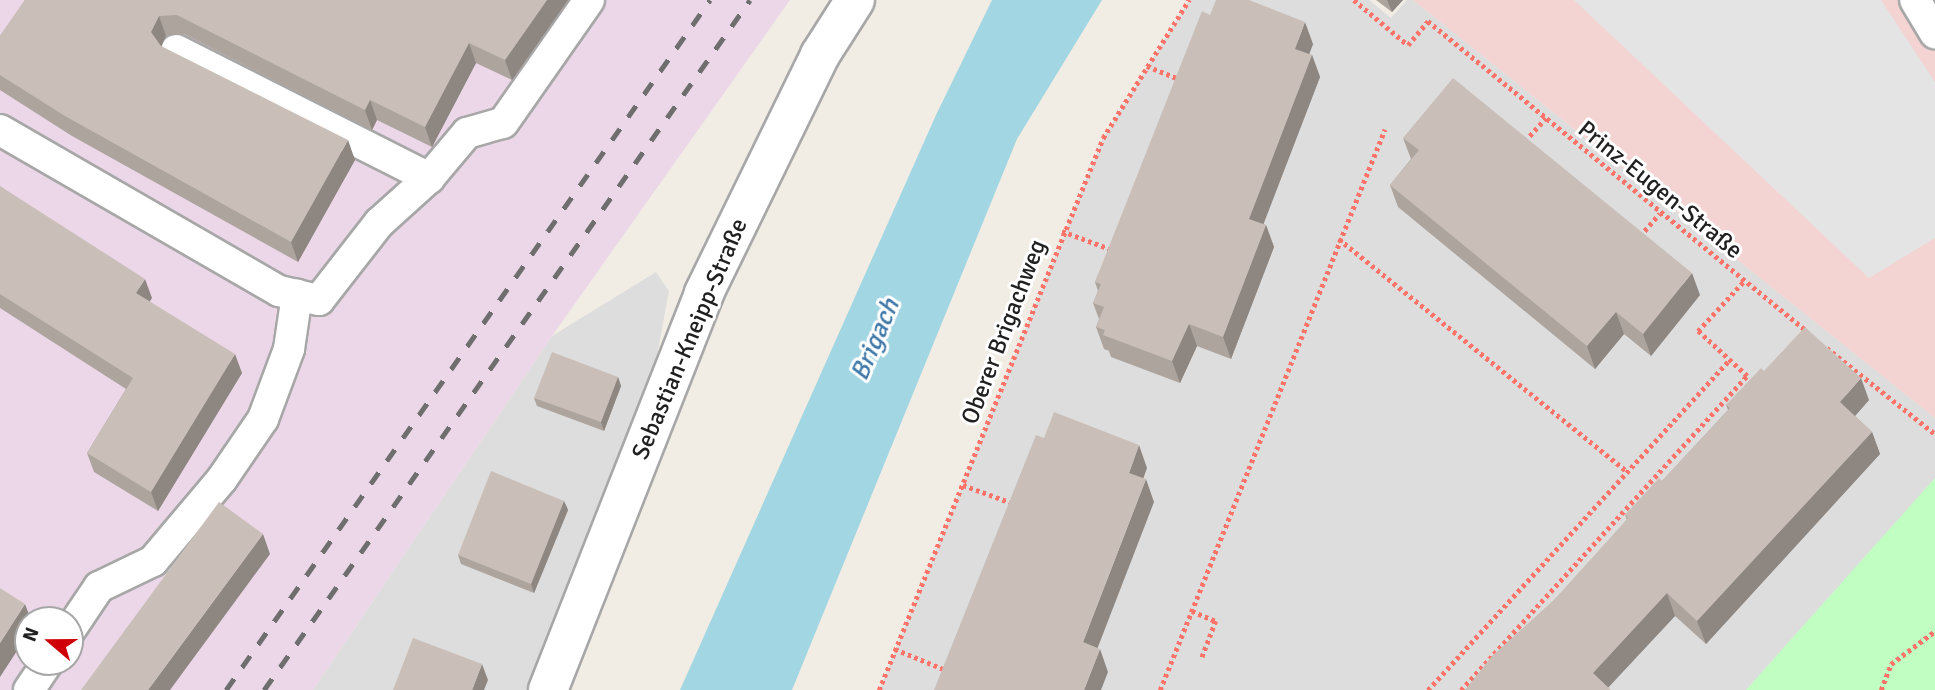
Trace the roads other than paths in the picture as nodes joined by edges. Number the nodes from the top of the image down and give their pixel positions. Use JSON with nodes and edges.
{"nodes":[{"id":1,"x":589,"y":0,"type":"edge"},
{"id":2,"x":855,"y":0,"type":"edge"},
{"id":3,"x":1915,"y":0,"type":"edge"},
{"id":4,"x":1935,"y":33,"type":"edge"},
{"id":5,"x":176,"y":50,"type":"edge"},
{"id":6,"x":0,"y":130,"type":"edge"},
{"id":7,"x":429,"y":178,"type":"junction"},
{"id":8,"x":297,"y":295,"type":"junction"},
{"id":9,"x":84,"y":609,"type":"edge"},
{"id":10,"x":548,"y":690,"type":"edge"}],
"edges":[{"from":1,"to":7,"type":"lane"},
{"from":2,"to":10,"type":"street","name":"Sebastian-Kneipp-Straße"},
{"from":3,"to":4,"type":"lane"},
{"from":5,"to":7,"type":"lane"},
{"from":6,"to":8,"type":"lane"},
{"from":7,"to":8,"type":"lane"},
{"from":8,"to":9,"type":"lane"}]}
